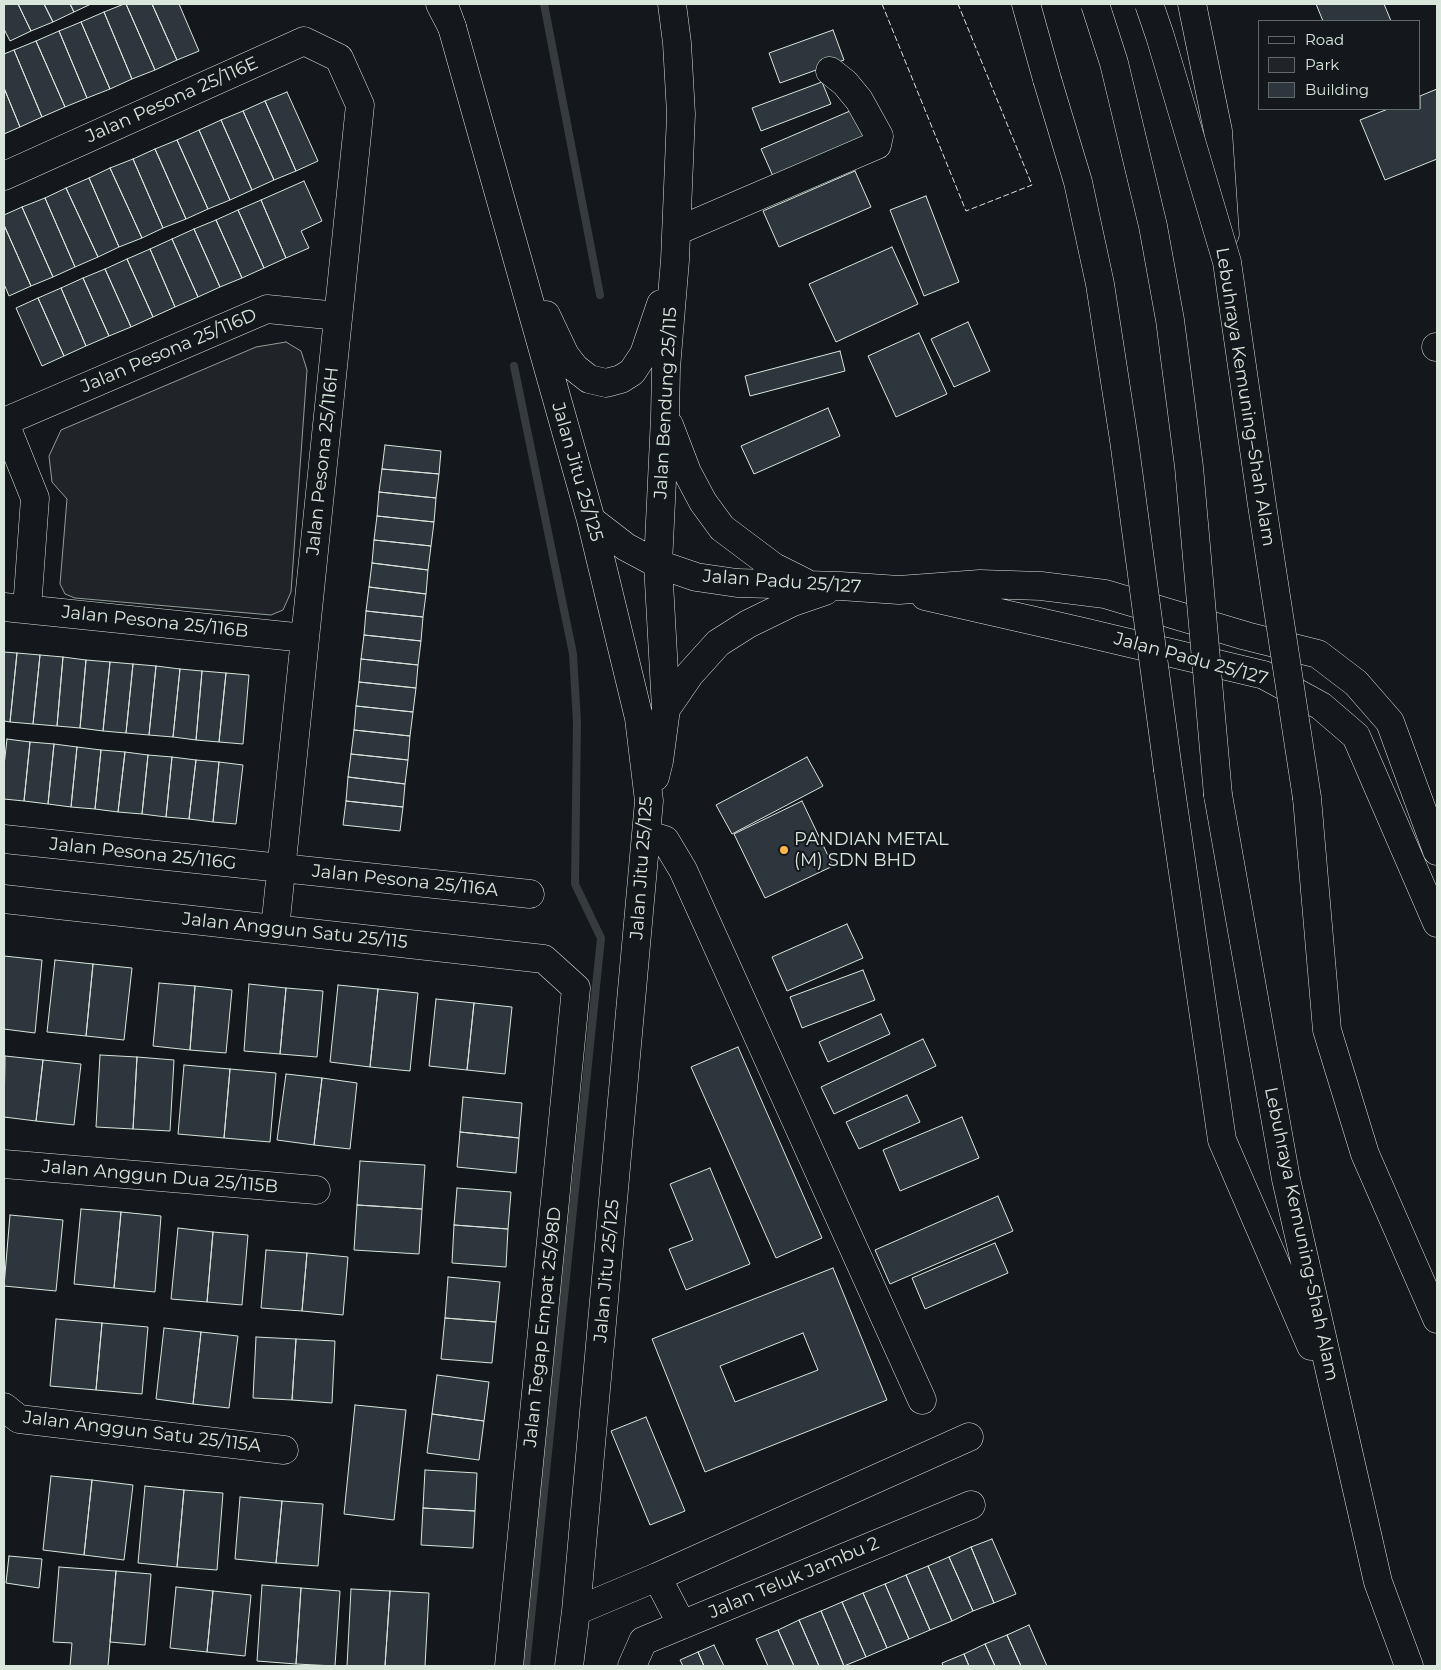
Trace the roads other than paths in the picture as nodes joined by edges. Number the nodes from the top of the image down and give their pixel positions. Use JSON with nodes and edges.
{"nodes":[{"id":1,"x":672,"y":4,"type":"edge"},
{"id":2,"x":1026,"y":4,"type":"edge"},
{"id":3,"x":1095,"y":4,"type":"edge"},
{"id":4,"x":1149,"y":4,"type":"edge"},
{"id":5,"x":1192,"y":4,"type":"edge"},
{"id":6,"x":446,"y":10,"type":"edge"},
{"id":7,"x":339,"y":58,"type":"joint"},
{"id":8,"x":830,"y":71,"type":"dead end"},
{"id":9,"x":4,"y":176,"type":"edge"},
{"id":10,"x":676,"y":231,"type":"junction"},
{"id":11,"x":514,"y":250,"type":"junction"},
{"id":12,"x":675,"y":260,"type":"junction"},
{"id":13,"x":1226,"y":262,"type":"junction"},
{"id":14,"x":338,"y":316,"type":"junction"},
{"id":15,"x":665,"y":417,"type":"junction"},
{"id":16,"x":4,"y":422,"type":"edge"},
{"id":17,"x":591,"y":520,"type":"junction"},
{"id":18,"x":658,"y":564,"type":"junction"},
{"id":19,"x":810,"y":585,"type":"junction"},
{"id":20,"x":840,"y":586,"type":"junction"},
{"id":21,"x":900,"y":590,"type":"junction"},
{"id":22,"x":15,"y":608,"type":"edge"},
{"id":23,"x":305,"y":638,"type":"junction"},
{"id":24,"x":666,"y":709,"type":"junction"},
{"id":25,"x":649,"y":801,"type":"junction"},
{"id":26,"x":646,"y":834,"type":"junction"},
{"id":27,"x":4,"y":839,"type":"edge"},
{"id":28,"x":1437,"y":851,"type":"edge"},
{"id":29,"x":281,"y":868,"type":"junction"},
{"id":30,"x":530,"y":894,"type":"dead end"},
{"id":31,"x":4,"y":899,"type":"edge"},
{"id":32,"x":1437,"y":923,"type":"edge"},
{"id":33,"x":275,"y":929,"type":"junction"},
{"id":34,"x":576,"y":988,"type":"joint"},
{"id":35,"x":4,"y":1164,"type":"edge"},
{"id":36,"x":316,"y":1190,"type":"dead end"},
{"id":37,"x":1437,"y":1319,"type":"edge"},
{"id":38,"x":922,"y":1400,"type":"dead end"},
{"id":39,"x":4,"y":1407,"type":"edge"},
{"id":40,"x":1338,"y":1407,"type":"junction"},
{"id":41,"x":969,"y":1437,"type":"dead end"},
{"id":42,"x":284,"y":1450,"type":"dead end"},
{"id":43,"x":971,"y":1505,"type":"dead end"},
{"id":44,"x":657,"y":1577,"type":"junction"},
{"id":45,"x":1378,"y":1582,"type":"junction"},
{"id":46,"x":576,"y":1611,"type":"junction"},
{"id":47,"x":682,"y":1625,"type":"junction"},
{"id":48,"x":510,"y":1666,"type":"edge"},
{"id":49,"x":570,"y":1666,"type":"edge"},
{"id":50,"x":632,"y":1666,"type":"edge"},
{"id":51,"x":1387,"y":1666,"type":"edge"},
{"id":52,"x":1409,"y":1666,"type":"edge"}],
"edges":[{"from":1,"to":10,"type":"main road","name":"Jalan Bendung 25/115"},
{"from":2,"to":40,"type":"main road","bridge":true},
{"from":3,"to":40,"type":"main road","name":"Lebuhraya Kemuning-Shah Alam","bridge":true},
{"from":4,"to":13,"type":"main road","name":"Lebuhraya Kemuning–Shah Alam","bridge":true},
{"from":5,"to":13,"type":"main road","bridge":true},
{"from":6,"to":11,"type":"main road","name":"Jalan Jitu 25/125"},
{"from":7,"to":9,"type":"main road","name":"Jalan Pesona 25/116E"},
{"from":7,"to":14,"type":"main road","name":"Jalan Pesona 25/116H"},
{"from":8,"to":10,"type":"main road"},
{"from":10,"to":12,"type":"main road","name":"Jalan Bendung 25/115"},
{"from":11,"to":12,"type":"main road"},
{"from":11,"to":17,"type":"main road","name":"Jalan Jitu 25/125"},
{"from":12,"to":15,"type":"main road","name":"Jalan Bendung 25/115"},
{"from":13,"to":37,"type":"main road","name":"Lebuhraya Kemuning–Shah Alam","bridge":true},
{"from":14,"to":16,"type":"main road","name":"Jalan Pesona 25/116D"},
{"from":14,"to":23,"type":"main road","name":"Jalan Pesona 25/116H"},
{"from":15,"to":18,"type":"main road","name":"Jalan Bendung 25/115"},
{"from":15,"to":19,"type":"main road"},
{"from":16,"to":22,"type":"main road"},
{"from":17,"to":18,"type":"main road","name":"Jalan Padu 25/127"},
{"from":17,"to":25,"type":"main road","name":"Jalan Jitu 25/125"},
{"from":18,"to":19,"type":"main road","name":"Jalan Padu 25/127"},
{"from":18,"to":24,"type":"main road","name":"Jalan Bendung 25/115"},
{"from":19,"to":20,"type":"main road","name":"Jalan Padu 25/127"},
{"from":20,"to":21,"type":"main road","name":"Jalan Padu 25/127"},
{"from":20,"to":24,"type":"main road"},
{"from":21,"to":28,"type":"main road","name":"Jalan Padu 25/127"},
{"from":21,"to":32,"type":"main road","name":"Jalan Padu 25/127"},
{"from":22,"to":23,"type":"main road","name":"Jalan Pesona 25/116B"},
{"from":23,"to":29,"type":"main road","name":"Jalan Pesona 25/116H"},
{"from":24,"to":25,"type":"main road","name":"Jalan Bendung 25/115"},
{"from":25,"to":26,"type":"main road","name":"Jalan Jitu 25/125"},
{"from":26,"to":38,"type":"main road"},
{"from":26,"to":46,"type":"main road","name":"Jalan Jitu 25/125"},
{"from":27,"to":29,"type":"main road","name":"Jalan Pesona 25/116G"},
{"from":29,"to":30,"type":"main road","name":"Jalan Pesona 25/116A"},
{"from":29,"to":33,"type":"main road","name":"Jalan Pesona 25/116H"},
{"from":31,"to":33,"type":"main road","name":"Jalan Anggun Satu 25/115"},
{"from":33,"to":34,"type":"main road","name":"Jalan Anggun Satu 25/115"},
{"from":34,"to":48,"type":"main road","name":"Jalan Tegap Empat 25/98D"},
{"from":35,"to":36,"type":"main road","name":"Jalan Anggun Dua 25/115B"},
{"from":39,"to":42,"type":"main road","name":"Jalan Anggun Satu 25/115A"},
{"from":40,"to":45,"type":"main road","name":"Lebuhraya Kemuning-Shah Alam"},
{"from":41,"to":44,"type":"main road"},
{"from":43,"to":47,"type":"main road","name":"Jalan Teluk Jambu 2"},
{"from":44,"to":46,"type":"main road"},
{"from":44,"to":47,"type":"main road"},
{"from":45,"to":51,"type":"main road"},
{"from":45,"to":52,"type":"main road","name":"Lebuhraya Kemuning-Shah Alam"},
{"from":46,"to":49,"type":"main road","name":"Jalan Jitu 25/125"},
{"from":47,"to":50,"type":"main road","name":"Jalan Teluk Jambu 2"}]}
